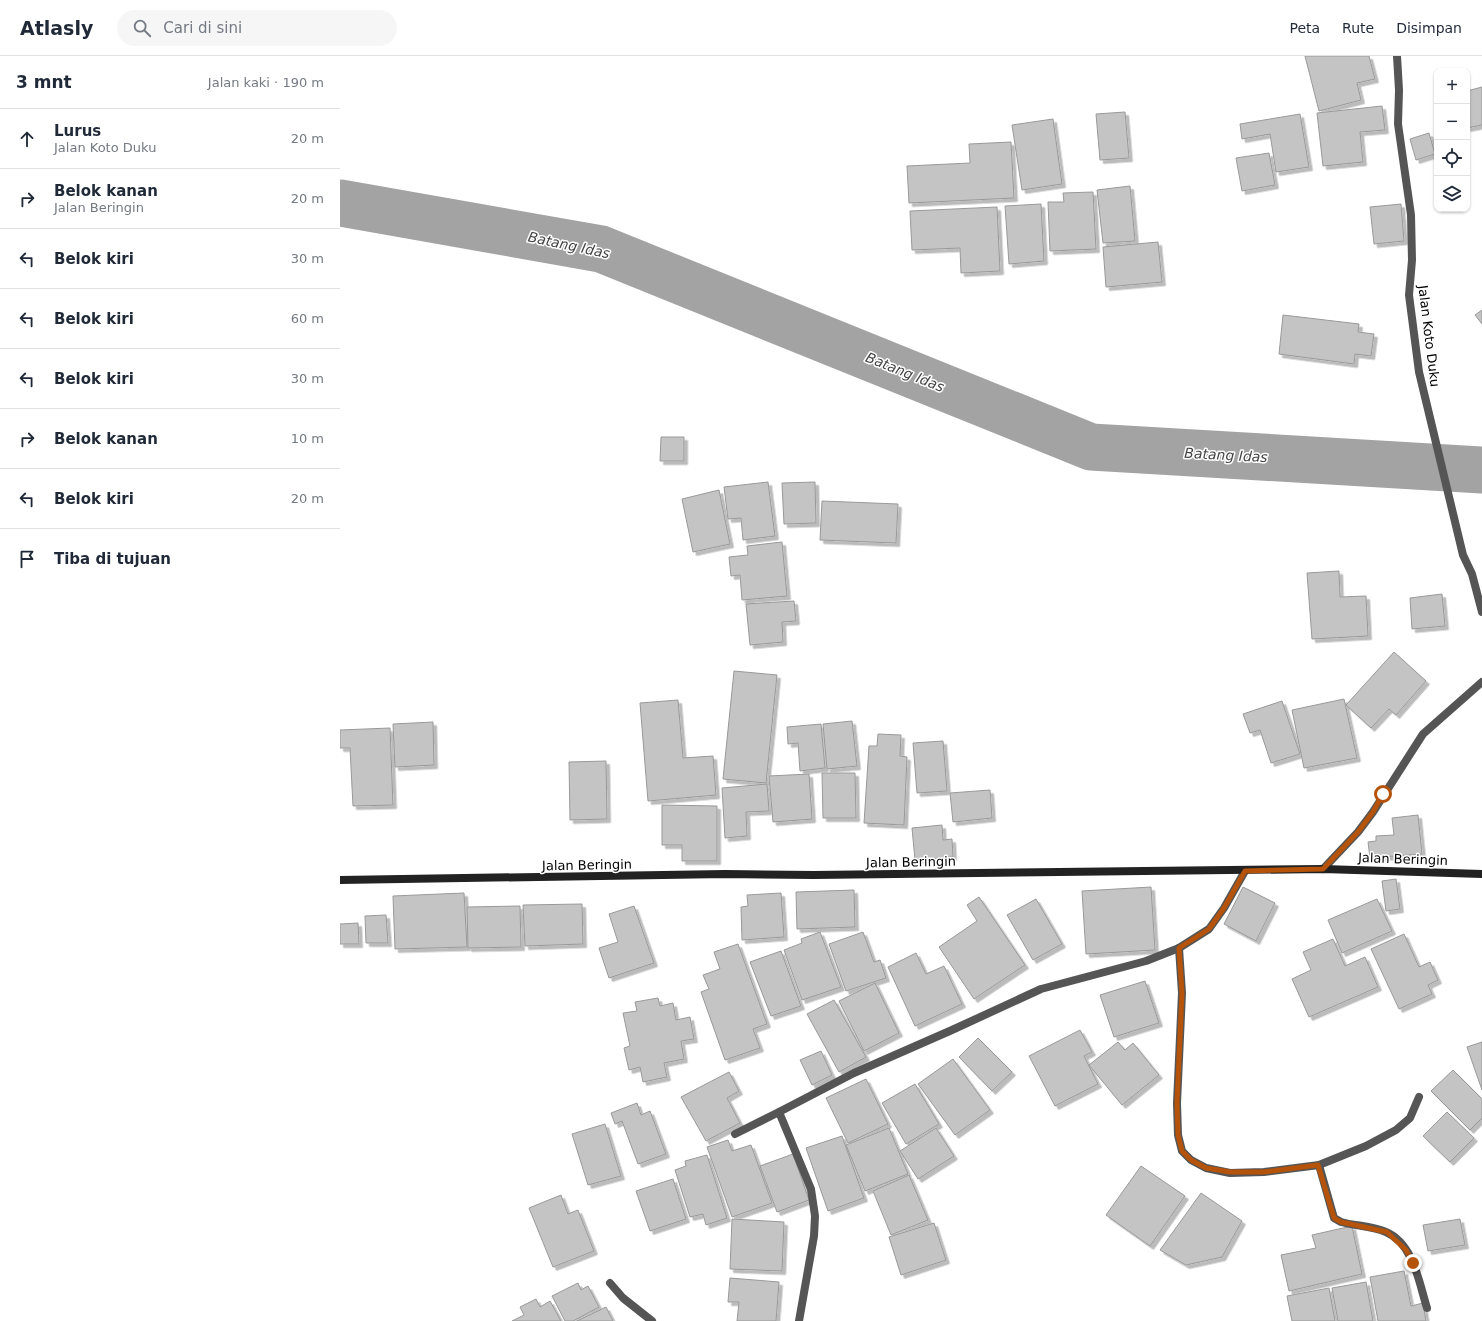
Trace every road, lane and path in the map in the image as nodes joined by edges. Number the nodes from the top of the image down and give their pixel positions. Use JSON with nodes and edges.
{"nodes":[{"id":1,"x":1397,"y":56,"type":"edge"},
{"id":2,"x":1482,"y":612,"type":"edge"},
{"id":3,"x":1482,"y":682,"type":"edge"},
{"id":4,"x":1323,"y":869,"type":"junction"},
{"id":5,"x":1245,"y":871,"type":"junction"},
{"id":6,"x":1482,"y":874,"type":"edge"},
{"id":7,"x":340,"y":880,"type":"edge"},
{"id":8,"x":1179,"y":948,"type":"junction"},
{"id":9,"x":1419,"y":1097,"type":"dead end"},
{"id":10,"x":780,"y":1112,"type":"junction"},
{"id":11,"x":735,"y":1134,"type":"dead end"},
{"id":12,"x":1318,"y":1165,"type":"junction"},
{"id":13,"x":610,"y":1283,"type":"dead end"},
{"id":14,"x":1427,"y":1308,"type":"dead end"},
{"id":15,"x":652,"y":1321,"type":"edge"},
{"id":16,"x":799,"y":1321,"type":"edge"}],
"edges":[{"from":1,"to":2,"type":"street","name":"Jalan Koto Duku"},
{"from":3,"to":4,"type":"street"},
{"from":4,"to":5,"type":"street","name":"Jalan Beringin"},
{"from":4,"to":6,"type":"street","name":"Jalan Beringin"},
{"from":5,"to":7,"type":"street","name":"Jalan Beringin"},
{"from":5,"to":8,"type":"street"},
{"from":8,"to":10,"type":"street"},
{"from":8,"to":12,"type":"street"},
{"from":9,"to":12,"type":"street"},
{"from":10,"to":11,"type":"street"},
{"from":10,"to":16,"type":"street"},
{"from":12,"to":14,"type":"street"},
{"from":13,"to":15,"type":"street"}]}
